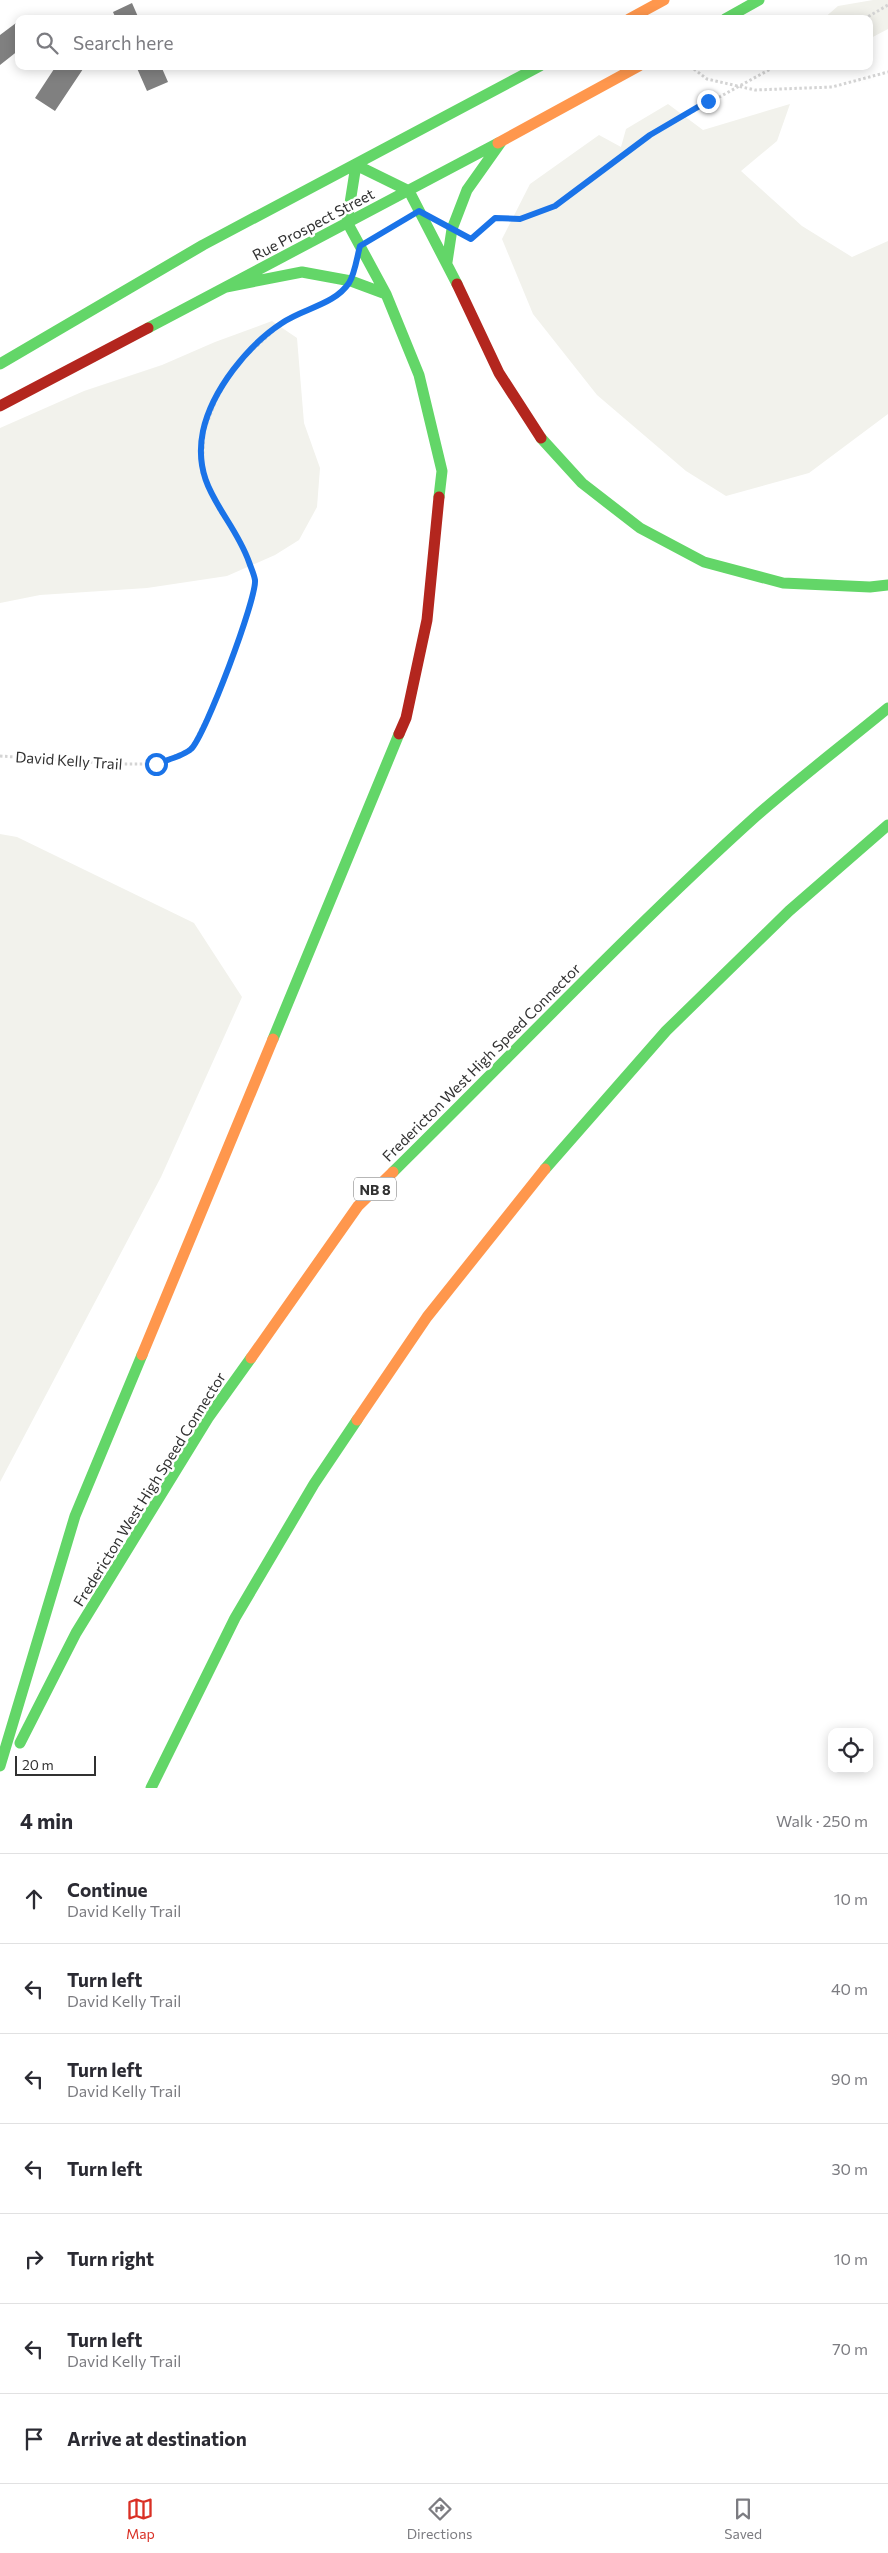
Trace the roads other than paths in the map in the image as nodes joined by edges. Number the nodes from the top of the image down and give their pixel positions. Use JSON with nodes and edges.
{"nodes":[{"id":1,"x":664,"y":0,"type":"edge"},
{"id":2,"x":759,"y":0,"type":"edge"},
{"id":3,"x":636,"y":15,"type":"edge"},
{"id":4,"x":732,"y":15,"type":"edge"},
{"id":5,"x":533,"y":70,"type":"edge"},
{"id":6,"x":632,"y":70,"type":"edge"},
{"id":7,"x":501,"y":142,"type":"junction"},
{"id":8,"x":356,"y":165,"type":"junction"},
{"id":9,"x":409,"y":191,"type":"junction"},
{"id":10,"x":347,"y":222,"type":"junction"},
{"id":11,"x":447,"y":262,"type":"junction"},
{"id":12,"x":226,"y":287,"type":"junction"},
{"id":13,"x":386,"y":294,"type":"junction"},
{"id":14,"x":0,"y":364,"type":"edge"},
{"id":15,"x":0,"y":406,"type":"edge"},
{"id":16,"x":888,"y":585,"type":"edge"},
{"id":17,"x":888,"y":708,"type":"edge"},
{"id":18,"x":888,"y":825,"type":"edge"},
{"id":19,"x":2,"y":1770,"type":"edge"},
{"id":20,"x":151,"y":1788,"type":"edge"}],
"edges":[{"from":1,"to":3,"type":"main road"},
{"from":2,"to":4,"type":"main road"},
{"from":5,"to":8,"type":"main road"},
{"from":6,"to":7,"type":"main road","name":"Rue Prospect Street"},
{"from":7,"to":9,"type":"main road","name":"Rue Prospect Street"},
{"from":7,"to":11,"type":"main road"},
{"from":8,"to":9,"type":"main road"},
{"from":8,"to":10,"type":"main road"},
{"from":8,"to":14,"type":"main road"},
{"from":9,"to":10,"type":"main road","name":"Rue Prospect Street"},
{"from":9,"to":11,"type":"main road"},
{"from":10,"to":12,"type":"main road","name":"Rue Prospect Street"},
{"from":10,"to":13,"type":"main road"},
{"from":11,"to":16,"type":"main road"},
{"from":12,"to":13,"type":"main road"},
{"from":12,"to":15,"type":"main road","name":"Rue Prospect Street"},
{"from":13,"to":19,"type":"main road"},
{"from":17,"to":19,"type":"main road","name":"Fredericton West High Speed Connector","number":"NB 8"},
{"from":18,"to":20,"type":"main road"}]}
